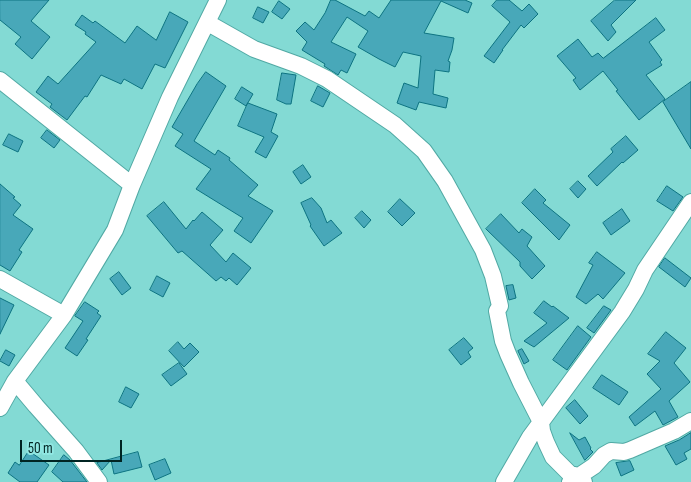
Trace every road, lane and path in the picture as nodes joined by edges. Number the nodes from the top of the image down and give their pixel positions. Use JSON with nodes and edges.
{"nodes":[{"id":1,"x":218,"y":0,"type":"edge"},
{"id":2,"x":208,"y":23,"type":"junction"},
{"id":3,"x":0,"y":80,"type":"edge"},
{"id":4,"x":132,"y":185,"type":"junction"},
{"id":5,"x":691,"y":202,"type":"edge"},
{"id":6,"x":0,"y":278,"type":"edge"},
{"id":7,"x":64,"y":315,"type":"junction"},
{"id":8,"x":15,"y":381,"type":"junction"},
{"id":9,"x":0,"y":408,"type":"edge"},
{"id":10,"x":691,"y":421,"type":"edge"},
{"id":11,"x":541,"y":422,"type":"junction"},
{"id":12,"x":578,"y":480,"type":"edge"},
{"id":13,"x":99,"y":482,"type":"edge"},
{"id":14,"x":504,"y":482,"type":"edge"}],
"edges":[{"from":1,"to":2,"type":"street"},
{"from":2,"to":4,"type":"street"},
{"from":2,"to":11,"type":"street"},
{"from":3,"to":4,"type":"street"},
{"from":4,"to":7,"type":"street"},
{"from":5,"to":11,"type":"street"},
{"from":6,"to":7,"type":"street"},
{"from":7,"to":8,"type":"street"},
{"from":8,"to":9,"type":"street"},
{"from":8,"to":13,"type":"street"},
{"from":10,"to":12,"type":"street"},
{"from":11,"to":12,"type":"street"},
{"from":11,"to":14,"type":"street"}]}
